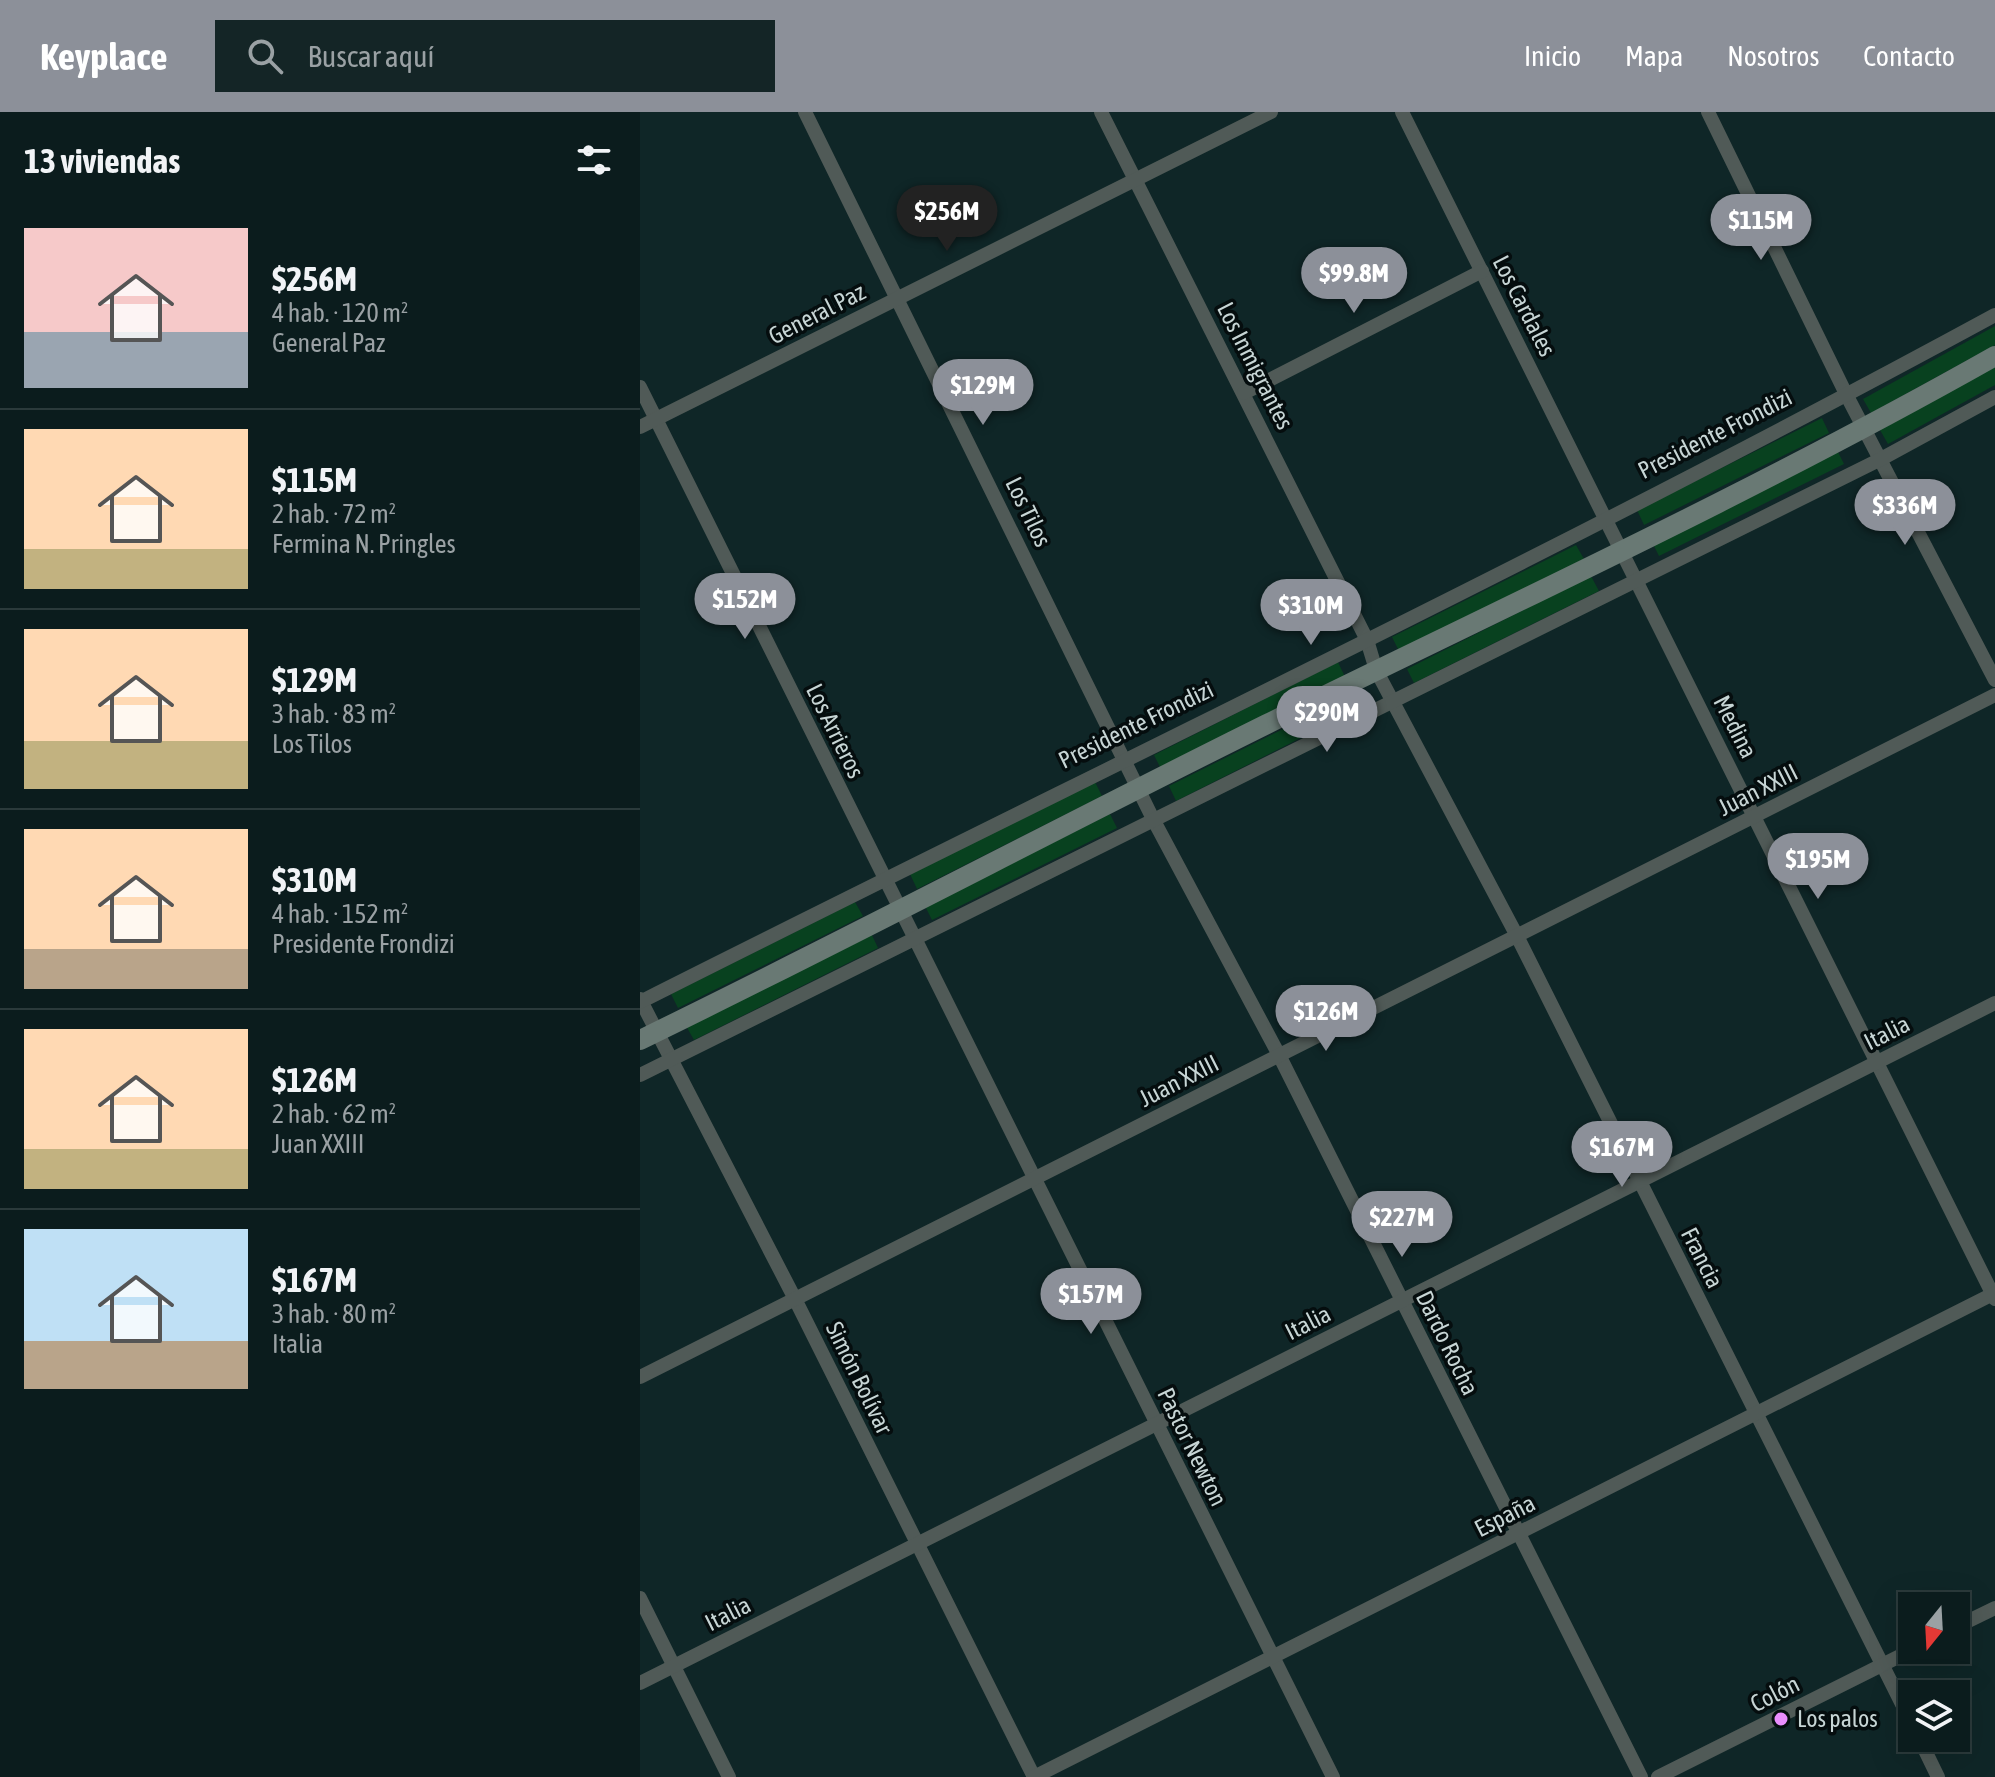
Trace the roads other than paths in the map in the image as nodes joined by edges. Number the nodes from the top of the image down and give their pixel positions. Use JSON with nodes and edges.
{"nodes":[{"id":1,"x":805,"y":112,"type":"edge"},
{"id":2,"x":1101,"y":112,"type":"edge"},
{"id":3,"x":1271,"y":112,"type":"edge"},
{"id":4,"x":1402,"y":112,"type":"edge"},
{"id":5,"x":1708,"y":112,"type":"edge"},
{"id":6,"x":1135,"y":180,"type":"junction"},
{"id":7,"x":1482,"y":271,"type":"junction"},
{"id":8,"x":898,"y":298,"type":"junction"},
{"id":9,"x":1995,"y":315,"type":"edge"},
{"id":10,"x":1995,"y":356,"type":"edge"},
{"id":11,"x":640,"y":387,"type":"edge"},
{"id":12,"x":1244,"y":393,"type":"junction"},
{"id":13,"x":1847,"y":396,"type":"junction"},
{"id":14,"x":1995,"y":397,"type":"edge"},
{"id":15,"x":656,"y":419,"type":"junction"},
{"id":16,"x":640,"y":427,"type":"edge"},
{"id":17,"x":1866,"y":429,"type":"junction"},
{"id":18,"x":1881,"y":459,"type":"junction"},
{"id":19,"x":1606,"y":519,"type":"junction"},
{"id":20,"x":1622,"y":553,"type":"junction"},
{"id":21,"x":1636,"y":579,"type":"junction"},
{"id":22,"x":1367,"y":640,"type":"junction"},
{"id":23,"x":1376,"y":670,"type":"junction"},
{"id":24,"x":1995,"y":680,"type":"edge"},
{"id":25,"x":1995,"y":695,"type":"edge"},
{"id":26,"x":1393,"y":701,"type":"junction"},
{"id":27,"x":1125,"y":759,"type":"junction"},
{"id":28,"x":1139,"y":787,"type":"junction"},
{"id":29,"x":1754,"y":816,"type":"junction"},
{"id":30,"x":1153,"y":819,"type":"junction"},
{"id":31,"x":884,"y":879,"type":"junction"},
{"id":32,"x":898,"y":908,"type":"junction"},
{"id":33,"x":1517,"y":936,"type":"junction"},
{"id":34,"x":912,"y":938,"type":"junction"},
{"id":35,"x":640,"y":1001,"type":"edge"},
{"id":36,"x":1995,"y":1003,"type":"edge"},
{"id":37,"x":648,"y":1036,"type":"edge"},
{"id":38,"x":1279,"y":1055,"type":"junction"},
{"id":39,"x":671,"y":1060,"type":"junction"},
{"id":40,"x":1877,"y":1062,"type":"junction"},
{"id":41,"x":640,"y":1075,"type":"edge"},
{"id":42,"x":1034,"y":1179,"type":"junction"},
{"id":43,"x":1640,"y":1181,"type":"junction"},
{"id":44,"x":1994,"y":1296,"type":"edge"},
{"id":45,"x":795,"y":1299,"type":"junction"},
{"id":46,"x":1402,"y":1301,"type":"junction"},
{"id":47,"x":640,"y":1377,"type":"edge"},
{"id":48,"x":1756,"y":1414,"type":"junction"},
{"id":49,"x":1156,"y":1424,"type":"junction"},
{"id":50,"x":1518,"y":1534,"type":"junction"},
{"id":51,"x":917,"y":1544,"type":"junction"},
{"id":52,"x":640,"y":1598,"type":"edge"},
{"id":53,"x":1995,"y":1608,"type":"edge"},
{"id":54,"x":1970,"y":1620,"type":"edge"},
{"id":55,"x":1272,"y":1657,"type":"junction"},
{"id":56,"x":1898,"y":1657,"type":"edge"},
{"id":57,"x":1882,"y":1664,"type":"junction"},
{"id":58,"x":674,"y":1666,"type":"junction"},
{"id":59,"x":640,"y":1683,"type":"edge"},
{"id":60,"x":1898,"y":1696,"type":"edge"},
{"id":61,"x":1926,"y":1752,"type":"edge"},
{"id":62,"x":729,"y":1777,"type":"edge"},
{"id":63,"x":1034,"y":1777,"type":"edge"},
{"id":64,"x":1333,"y":1777,"type":"edge"},
{"id":65,"x":1641,"y":1777,"type":"edge"},
{"id":66,"x":1658,"y":1777,"type":"edge"},
{"id":67,"x":1938,"y":1777,"type":"edge"}],
"edges":[{"from":1,"to":8,"type":"street","name":"Los Tilos"},
{"from":2,"to":6,"type":"street","name":"Los Inmigrantes"},
{"from":3,"to":6,"type":"street","name":"General Paz"},
{"from":4,"to":7,"type":"street","name":"Los Cardales"},
{"from":5,"to":13,"type":"street"},
{"from":6,"to":8,"type":"street","name":"General Paz"},
{"from":6,"to":12,"type":"street","name":"Los Inmigrantes"},
{"from":7,"to":12,"type":"street"},
{"from":7,"to":19,"type":"street","name":"Los Cardales"},
{"from":8,"to":15,"type":"street","name":"General Paz"},
{"from":8,"to":27,"type":"street","name":"Los Tilos"},
{"from":9,"to":13,"type":"street","name":"Presidente Frondizi"},
{"from":10,"to":17,"type":"main road"},
{"from":11,"to":15,"type":"street","name":"Los Arrieros"},
{"from":12,"to":22,"type":"street","name":"Los Inmigrantes"},
{"from":13,"to":17,"type":"street"},
{"from":13,"to":19,"type":"street","name":"Presidente Frondizi"},
{"from":14,"to":18,"type":"street"},
{"from":15,"to":16,"type":"street","name":"General Paz"},
{"from":15,"to":31,"type":"street","name":"Los Arrieros"},
{"from":17,"to":18,"type":"street"},
{"from":17,"to":20,"type":"main road"},
{"from":18,"to":21,"type":"street"},
{"from":18,"to":24,"type":"street"},
{"from":19,"to":20,"type":"street","name":"Medina"},
{"from":19,"to":22,"type":"street","name":"Presidente Frondizi"},
{"from":20,"to":21,"type":"street","name":"Medina"},
{"from":20,"to":23,"type":"main road"},
{"from":21,"to":26,"type":"street"},
{"from":21,"to":29,"type":"street","name":"Medina"},
{"from":22,"to":23,"type":"street","name":"Francia"},
{"from":22,"to":27,"type":"street","name":"Presidente Frondizi"},
{"from":23,"to":26,"type":"street","name":"Francia"},
{"from":23,"to":28,"type":"main road"},
{"from":25,"to":29,"type":"street","name":"Juan XXIII"},
{"from":26,"to":30,"type":"street"},
{"from":26,"to":33,"type":"street","name":"Francia"},
{"from":27,"to":28,"type":"street","name":"Dardo Rocha"},
{"from":27,"to":31,"type":"street","name":"Presidente Frondizi"},
{"from":28,"to":30,"type":"street","name":"Dardo Rocha"},
{"from":28,"to":32,"type":"main road"},
{"from":29,"to":33,"type":"street","name":"Juan XXIII"},
{"from":29,"to":40,"type":"street","name":"Medina"},
{"from":30,"to":34,"type":"street"},
{"from":30,"to":38,"type":"street","name":"Dardo Rocha"},
{"from":31,"to":32,"type":"street","name":"Pastor Newton"},
{"from":31,"to":35,"type":"street","name":"Presidente Frondizi"},
{"from":32,"to":34,"type":"street","name":"Pastor Newton"},
{"from":32,"to":37,"type":"main road"},
{"from":33,"to":38,"type":"street","name":"Juan XXIII"},
{"from":33,"to":43,"type":"street","name":"Francia"},
{"from":34,"to":39,"type":"street"},
{"from":34,"to":42,"type":"street","name":"Pastor Newton"},
{"from":35,"to":37,"type":"street","name":"Simón Bolívar"},
{"from":36,"to":40,"type":"street","name":"Italia"},
{"from":37,"to":39,"type":"street","name":"Simón Bolívar"},
{"from":38,"to":42,"type":"street","name":"Juan XXIII"},
{"from":38,"to":46,"type":"street","name":"Dardo Rocha"},
{"from":39,"to":41,"type":"street"},
{"from":39,"to":45,"type":"street","name":"Simón Bolívar"},
{"from":40,"to":43,"type":"street","name":"Italia"},
{"from":40,"to":44,"type":"street","name":"Medina"},
{"from":42,"to":45,"type":"street","name":"Juan XXIII"},
{"from":42,"to":49,"type":"street","name":"Pastor Newton"},
{"from":43,"to":46,"type":"street","name":"Italia"},
{"from":43,"to":48,"type":"street","name":"Francia"},
{"from":44,"to":48,"type":"street","name":"España"},
{"from":45,"to":47,"type":"street","name":"Juan XXIII"},
{"from":45,"to":51,"type":"street","name":"Simón Bolívar"},
{"from":46,"to":49,"type":"street","name":"Italia"},
{"from":46,"to":50,"type":"street","name":"Dardo Rocha"},
{"from":48,"to":50,"type":"street","name":"España"},
{"from":48,"to":57,"type":"street","name":"Francia"},
{"from":49,"to":51,"type":"street","name":"Italia"},
{"from":49,"to":55,"type":"street","name":"Pastor Newton"},
{"from":50,"to":55,"type":"street","name":"España"},
{"from":50,"to":65,"type":"street","name":"Dardo Rocha"},
{"from":51,"to":58,"type":"street","name":"Italia"},
{"from":51,"to":63,"type":"street","name":"Simón Bolívar"},
{"from":52,"to":58,"type":"street"},
{"from":53,"to":54,"type":"street"},
{"from":55,"to":63,"type":"street","name":"España"},
{"from":55,"to":64,"type":"street","name":"Pastor Newton"},
{"from":56,"to":57,"type":"street","name":"Colón"},
{"from":57,"to":60,"type":"street","name":"Francia"},
{"from":57,"to":66,"type":"street","name":"Colón"},
{"from":58,"to":59,"type":"street","name":"Italia"},
{"from":58,"to":62,"type":"street"},
{"from":61,"to":67,"type":"street"}]}
